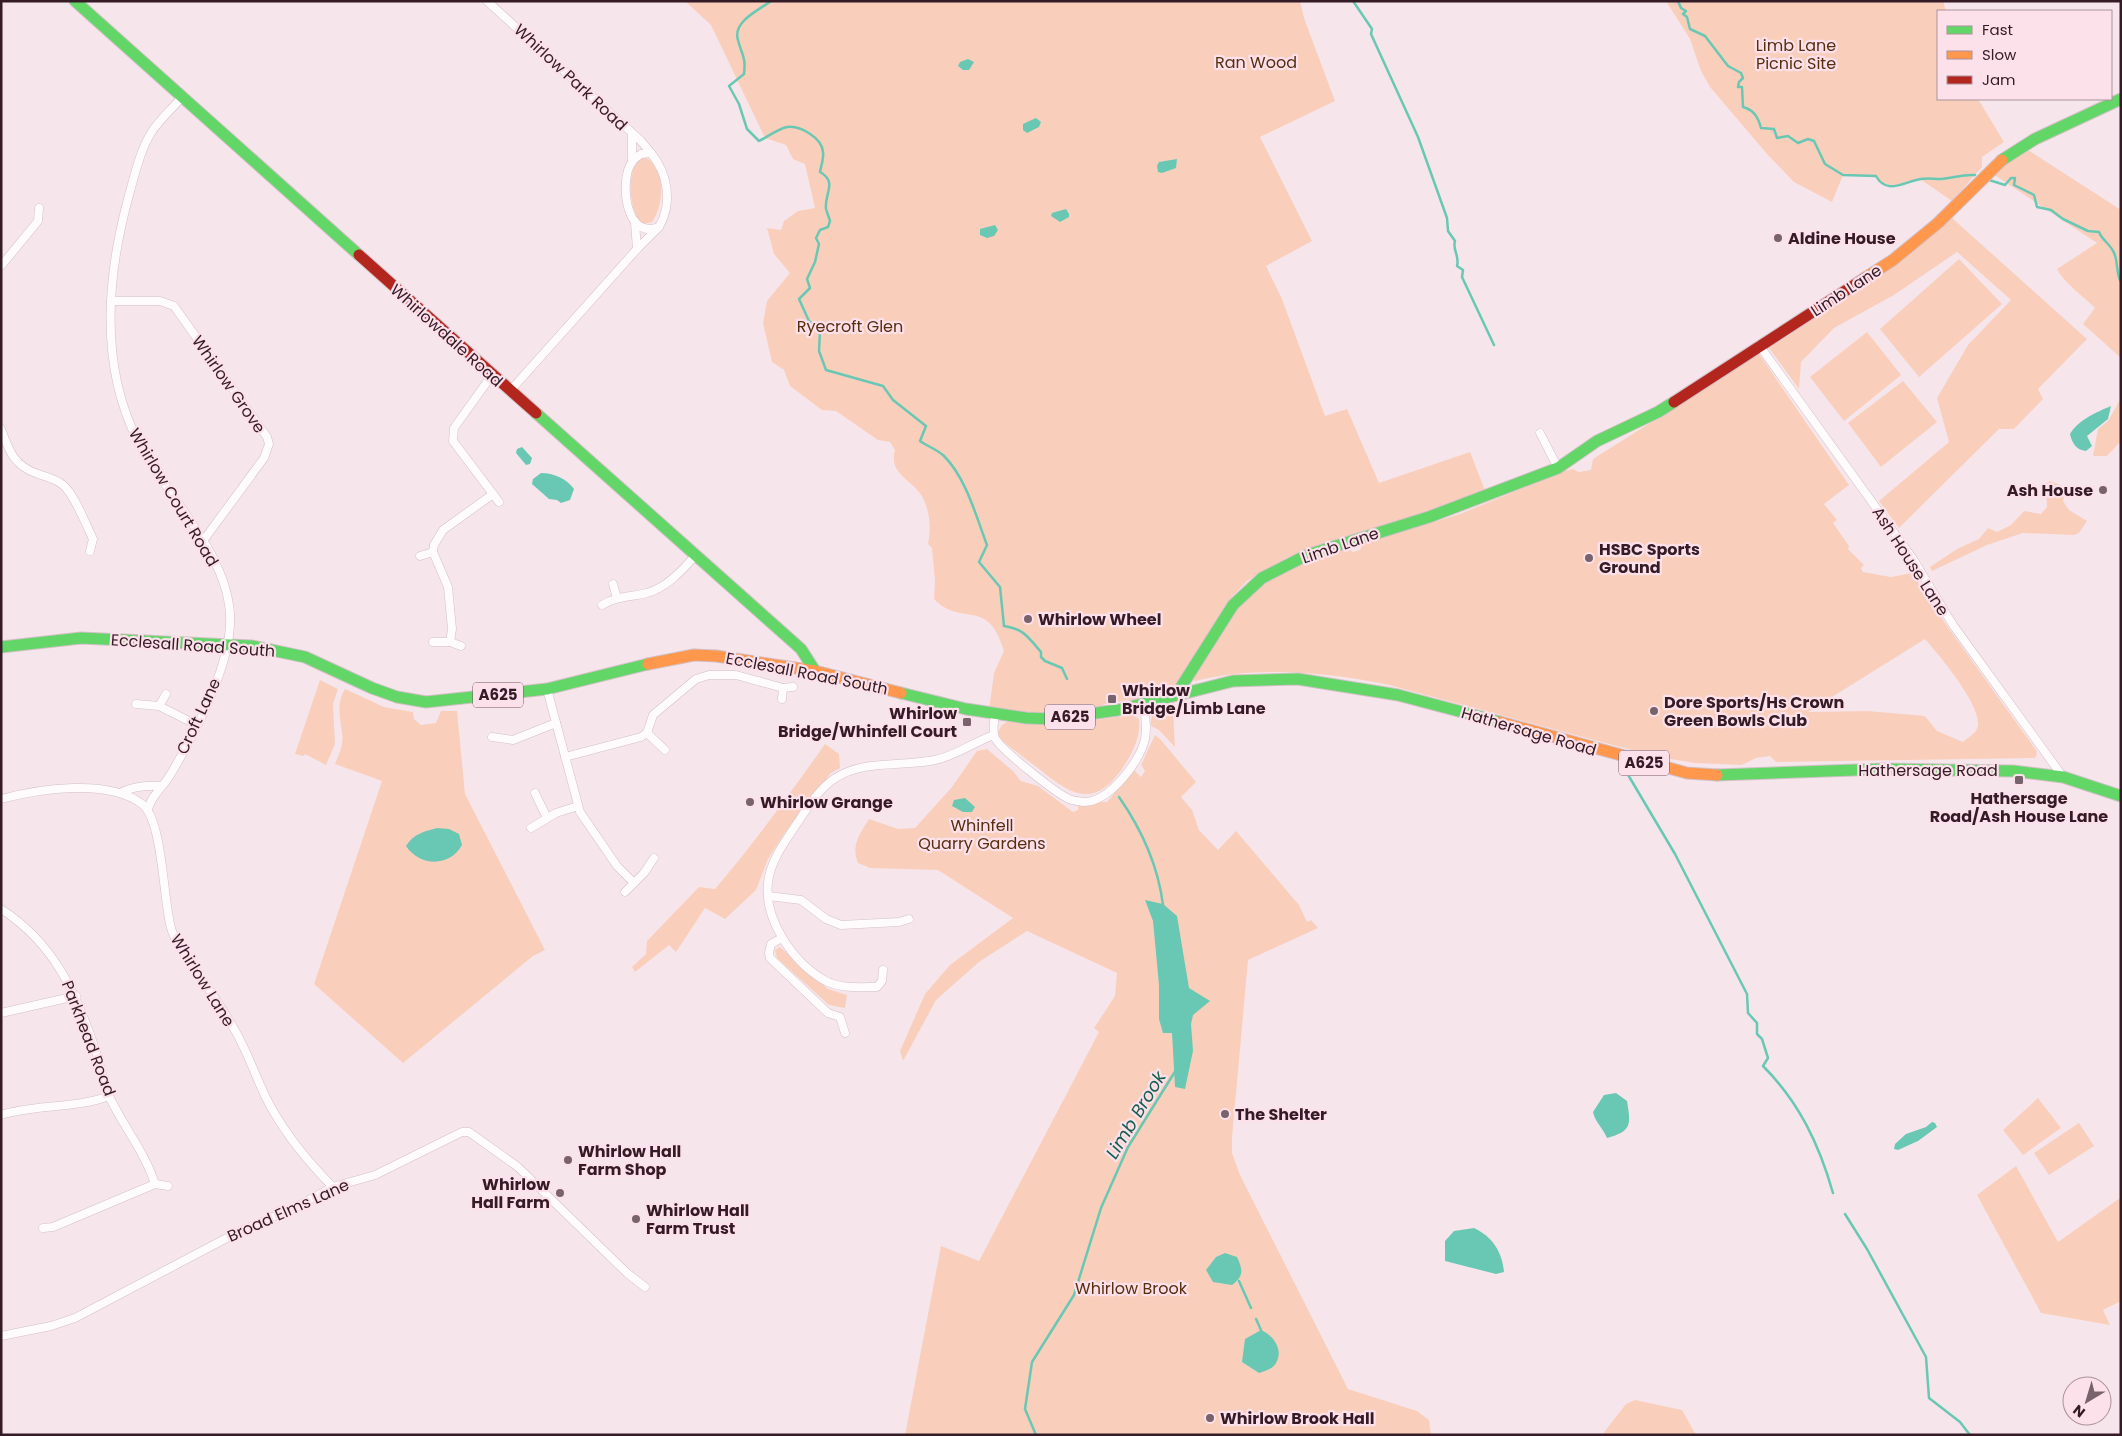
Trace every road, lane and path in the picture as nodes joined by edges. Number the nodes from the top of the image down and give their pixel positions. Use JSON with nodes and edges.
{"nodes":[{"id":1,"x":75,"y":1,"type":"edge"},
{"id":2,"x":487,"y":1,"type":"edge"},
{"id":3,"x":182,"y":97,"type":"junction"},
{"id":4,"x":2121,"y":99,"type":"edge"},
{"id":5,"x":632,"y":134,"type":"junction"},
{"id":6,"x":651,"y":153,"type":"junction"},
{"id":7,"x":632,"y":162,"type":"junction"},
{"id":8,"x":39,"y":208,"type":"dead end"},
{"id":9,"x":635,"y":223,"type":"junction"},
{"id":10,"x":659,"y":227,"type":"junction"},
{"id":11,"x":637,"y":249,"type":"junction"},
{"id":12,"x":1,"y":266,"type":"edge"},
{"id":13,"x":111,"y":302,"type":"junction"},
{"id":14,"x":1759,"y":345,"type":"junction"},
{"id":15,"x":492,"y":375,"type":"junction"},
{"id":16,"x":510,"y":391,"type":"junction"},
{"id":17,"x":1,"y":429,"type":"edge"},
{"id":18,"x":1540,"y":433,"type":"dead end"},
{"id":19,"x":1558,"y":468,"type":"junction"},
{"id":20,"x":493,"y":494,"type":"junction"},
{"id":21,"x":499,"y":502,"type":"dead end"},
{"id":22,"x":203,"y":541,"type":"junction"},
{"id":23,"x":90,"y":551,"type":"dead end"},
{"id":24,"x":433,"y":552,"type":"junction"},
{"id":25,"x":696,"y":555,"type":"junction"},
{"id":26,"x":420,"y":556,"type":"dead end"},
{"id":27,"x":612,"y":584,"type":"dead end"},
{"id":28,"x":617,"y":598,"type":"junction"},
{"id":29,"x":602,"y":605,"type":"dead end"},
{"id":30,"x":434,"y":642,"type":"dead end"},
{"id":31,"x":450,"y":642,"type":"junction"},
{"id":32,"x":228,"y":644,"type":"junction"},
{"id":33,"x":461,"y":646,"type":"dead end"},
{"id":34,"x":1,"y":647,"type":"edge"},
{"id":35,"x":815,"y":671,"type":"junction"},
{"id":36,"x":793,"y":687,"type":"dead end"},
{"id":37,"x":783,"y":688,"type":"junction"},
{"id":38,"x":547,"y":689,"type":"junction"},
{"id":39,"x":166,"y":694,"type":"dead end"},
{"id":40,"x":1176,"y":695,"type":"junction"},
{"id":41,"x":782,"y":699,"type":"dead end"},
{"id":42,"x":136,"y":704,"type":"dead end"},
{"id":43,"x":1143,"y":705,"type":"junction"},
{"id":44,"x":159,"y":706,"type":"junction"},
{"id":45,"x":995,"y":715,"type":"junction"},
{"id":46,"x":556,"y":723,"type":"junction"},
{"id":47,"x":198,"y":725,"type":"junction"},
{"id":48,"x":647,"y":733,"type":"junction"},
{"id":49,"x":994,"y":735,"type":"junction"},
{"id":50,"x":492,"y":737,"type":"dead end"},
{"id":51,"x":665,"y":750,"type":"dead end"},
{"id":52,"x":565,"y":757,"type":"junction"},
{"id":53,"x":2063,"y":777,"type":"junction"},
{"id":54,"x":161,"y":786,"type":"junction"},
{"id":55,"x":534,"y":793,"type":"dead end"},
{"id":56,"x":120,"y":794,"type":"junction"},
{"id":57,"x":2121,"y":796,"type":"edge"},
{"id":58,"x":1,"y":799,"type":"edge"},
{"id":59,"x":578,"y":806,"type":"junction"},
{"id":60,"x":148,"y":809,"type":"junction"},
{"id":61,"x":547,"y":818,"type":"junction"},
{"id":62,"x":531,"y":828,"type":"dead end"},
{"id":63,"x":654,"y":858,"type":"dead end"},
{"id":64,"x":634,"y":883,"type":"junction"},
{"id":65,"x":625,"y":892,"type":"dead end"},
{"id":66,"x":768,"y":896,"type":"junction"},
{"id":67,"x":1,"y":908,"type":"edge"},
{"id":68,"x":909,"y":919,"type":"dead end"},
{"id":69,"x":782,"y":938,"type":"junction"},
{"id":70,"x":883,"y":970,"type":"dead end"},
{"id":71,"x":76,"y":996,"type":"junction"},
{"id":72,"x":1,"y":1013,"type":"edge"},
{"id":73,"x":845,"y":1033,"type":"dead end"},
{"id":74,"x":109,"y":1096,"type":"junction"},
{"id":75,"x":1,"y":1115,"type":"edge"},
{"id":76,"x":155,"y":1184,"type":"junction"},
{"id":77,"x":168,"y":1186,"type":"dead end"},
{"id":78,"x":332,"y":1187,"type":"junction"},
{"id":79,"x":43,"y":1228,"type":"dead end"},
{"id":80,"x":645,"y":1287,"type":"dead end"},
{"id":81,"x":1,"y":1336,"type":"edge"}],
"edges":[{"from":1,"to":3,"type":"main road","name":"Whirlowdale Road"},
{"from":2,"to":5,"type":"street","name":"Whirlow Park Road"},
{"from":3,"to":13,"type":"street","name":"Whirlow Court Road"},
{"from":3,"to":15,"type":"main road","name":"Whirlowdale Road"},
{"from":4,"to":14,"type":"main road","name":"Limb Lane"},
{"from":5,"to":6,"type":"street","name":"Whirlow Park Road"},
{"from":5,"to":7,"type":"street","name":"Whirlow Park Road"},
{"from":6,"to":7,"type":"street"},
{"from":6,"to":10,"type":"street","name":"Whirlow Park Road"},
{"from":7,"to":9,"type":"street","name":"Whirlow Park Road"},
{"from":8,"to":12,"type":"street"},
{"from":9,"to":10,"type":"street"},
{"from":9,"to":11,"type":"street","name":"Whirlow Park Road"},
{"from":10,"to":11,"type":"street","name":"Whirlow Park Road"},
{"from":11,"to":16,"type":"street","name":"Whirlow Park Road"},
{"from":13,"to":22,"type":"street","name":"Whirlow Court Road"},
{"from":13,"to":22,"type":"street","name":"Whirlow Grove"},
{"from":14,"to":19,"type":"main road","name":"Limb Lane"},
{"from":14,"to":53,"type":"street","name":"Ash House Lane"},
{"from":15,"to":16,"type":"main road","name":"Whirlowdale Road"},
{"from":15,"to":20,"type":"street"},
{"from":16,"to":25,"type":"main road","name":"Whirlowdale Road"},
{"from":17,"to":23,"type":"street"},
{"from":18,"to":19,"type":"street"},
{"from":19,"to":40,"type":"main road","name":"Limb Lane"},
{"from":20,"to":21,"type":"street"},
{"from":20,"to":24,"type":"street"},
{"from":22,"to":32,"type":"street","name":"Whirlow Court Road"},
{"from":24,"to":26,"type":"street"},
{"from":24,"to":31,"type":"street"},
{"from":25,"to":28,"type":"street"},
{"from":25,"to":35,"type":"main road","name":"Whirlowdale Road"},
{"from":27,"to":28,"type":"street"},
{"from":28,"to":29,"type":"street"},
{"from":30,"to":31,"type":"street"},
{"from":31,"to":33,"type":"street"},
{"from":32,"to":34,"type":"main road","name":"Ecclesall Road South","number":"A625"},
{"from":32,"to":38,"type":"main road","name":"Ecclesall Road South","number":"A625"},
{"from":32,"to":47,"type":"street","name":"Croft Lane"},
{"from":35,"to":38,"type":"main road","name":"Ecclesall Road South","number":"A625"},
{"from":35,"to":45,"type":"main road","name":"Ecclesall Road South","number":"A625"},
{"from":36,"to":37,"type":"street"},
{"from":37,"to":41,"type":"street"},
{"from":37,"to":48,"type":"street"},
{"from":38,"to":46,"type":"street"},
{"from":39,"to":44,"type":"street"},
{"from":40,"to":43,"type":"main road","name":"Ecclesall Road South","number":"A625"},
{"from":40,"to":53,"type":"main road","name":"Hathersage Road","number":"A625"},
{"from":42,"to":44,"type":"street"},
{"from":43,"to":45,"type":"main road","name":"Ecclesall Road South","number":"A625"},
{"from":43,"to":49,"type":"street"},
{"from":44,"to":47,"type":"street"},
{"from":45,"to":49,"type":"street"},
{"from":46,"to":50,"type":"street"},
{"from":46,"to":52,"type":"street"},
{"from":47,"to":54,"type":"street","name":"Croft Lane"},
{"from":48,"to":51,"type":"street"},
{"from":48,"to":52,"type":"street"},
{"from":49,"to":66,"type":"street"},
{"from":52,"to":59,"type":"street"},
{"from":53,"to":57,"type":"main road","name":"Hathersage Road","number":"A625"},
{"from":54,"to":56,"type":"street"},
{"from":54,"to":60,"type":"street","name":"Croft Lane"},
{"from":55,"to":61,"type":"street"},
{"from":56,"to":58,"type":"street"},
{"from":56,"to":60,"type":"street"},
{"from":59,"to":61,"type":"street"},
{"from":59,"to":64,"type":"street"},
{"from":60,"to":78,"type":"street","name":"Whirlow Lane"},
{"from":61,"to":62,"type":"street"},
{"from":63,"to":64,"type":"street"},
{"from":64,"to":65,"type":"street"},
{"from":66,"to":68,"type":"street"},
{"from":66,"to":69,"type":"street"},
{"from":67,"to":71,"type":"street","name":"Parkhead Road"},
{"from":69,"to":70,"type":"street"},
{"from":69,"to":73,"type":"street"},
{"from":71,"to":72,"type":"street"},
{"from":71,"to":74,"type":"street","name":"Parkhead Road"},
{"from":74,"to":75,"type":"street"},
{"from":74,"to":76,"type":"street","name":"Parkhead Road"},
{"from":76,"to":77,"type":"street"},
{"from":76,"to":79,"type":"street"},
{"from":78,"to":80,"type":"street","name":"Broad Elms Lane"},
{"from":78,"to":81,"type":"street","name":"Broad Elms Lane"}]}
